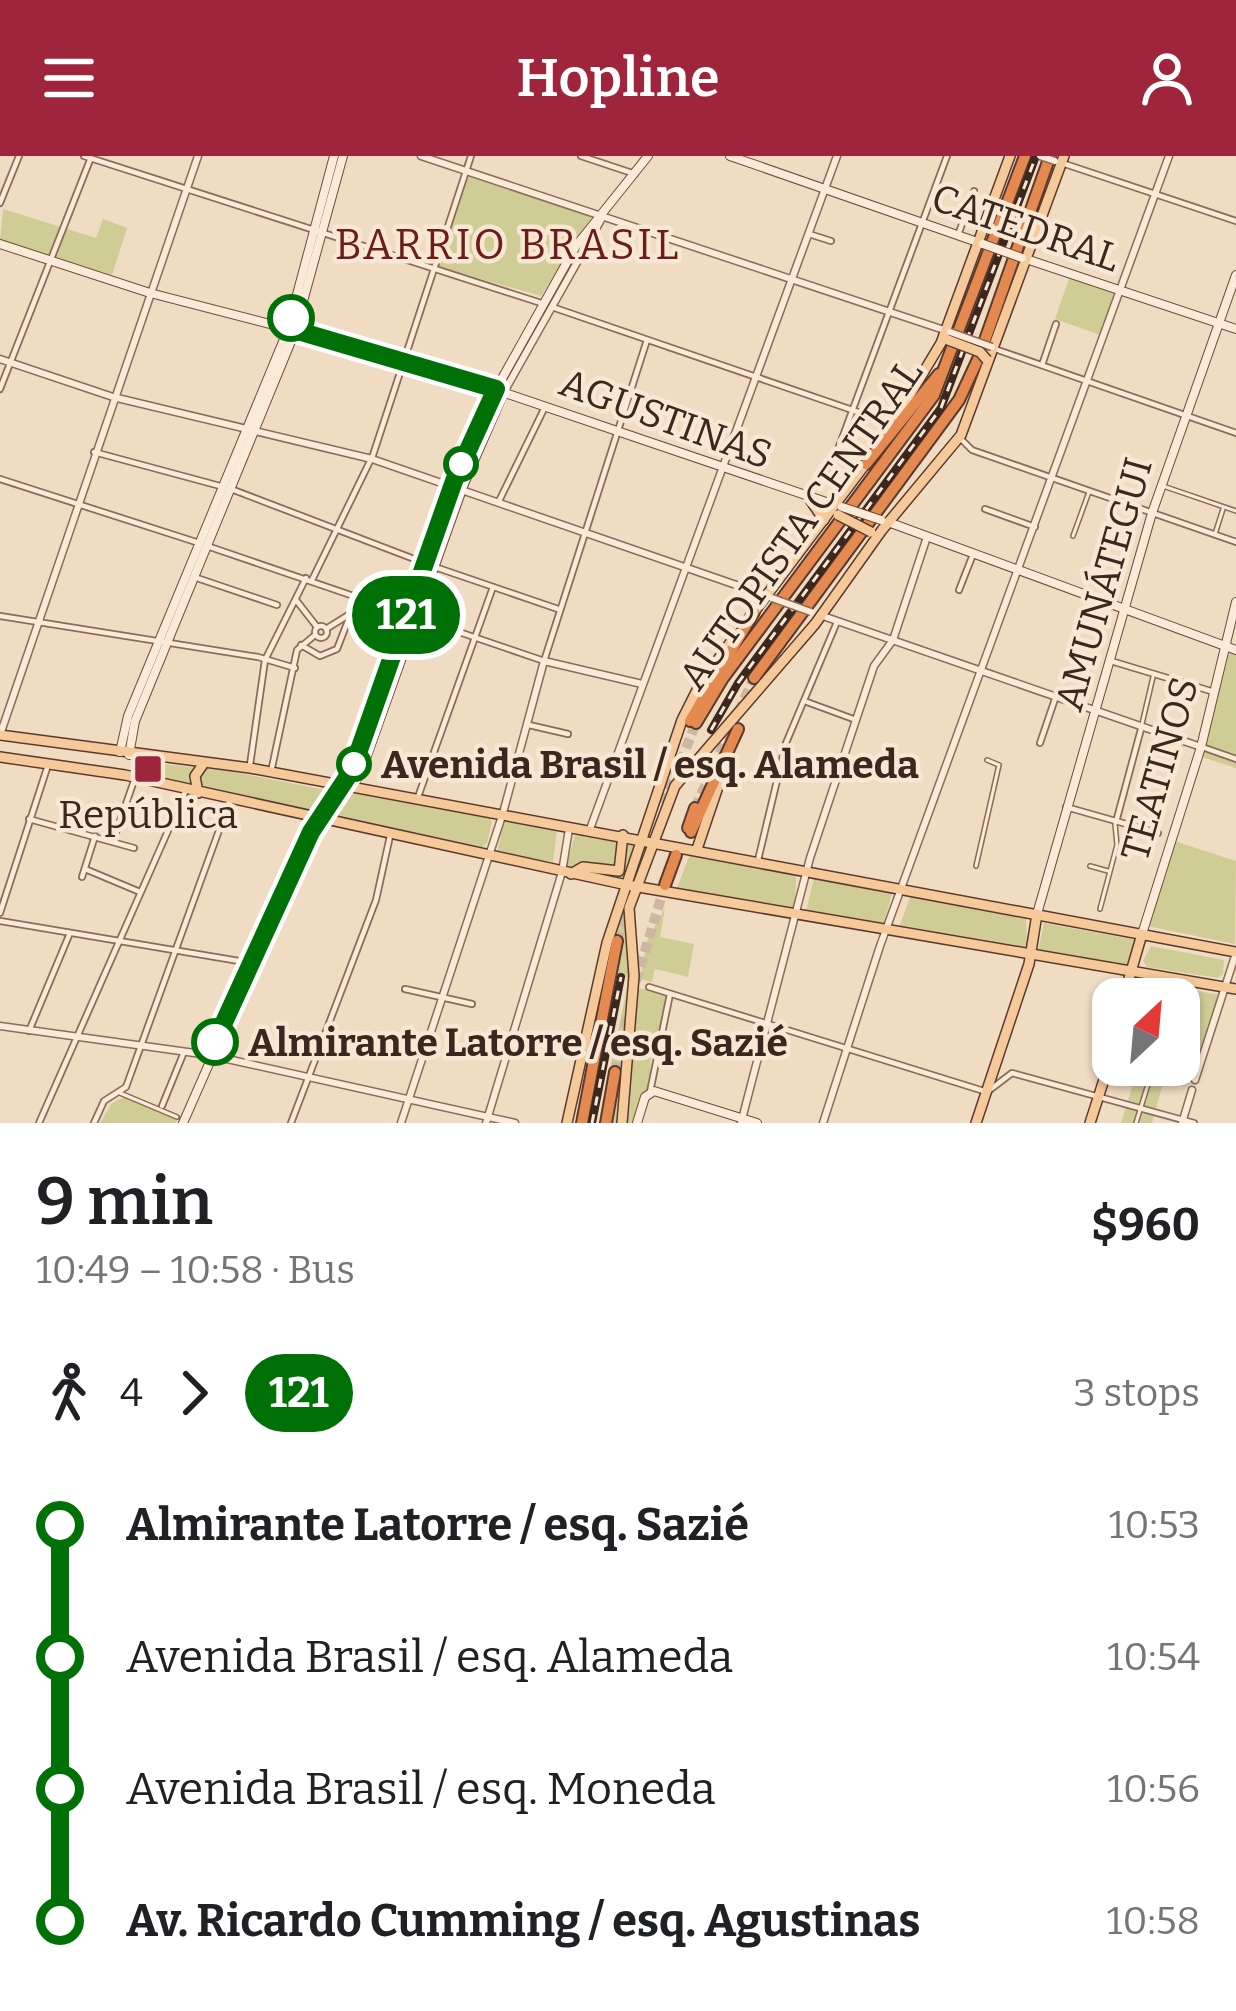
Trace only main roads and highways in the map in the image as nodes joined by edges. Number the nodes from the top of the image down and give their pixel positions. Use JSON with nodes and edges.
{"nodes":[{"id":1,"x":334,"y":156,"type":"edge"},
{"id":2,"x":343,"y":156,"type":"edge"},
{"id":3,"x":648,"y":156,"type":"edge"},
{"id":4,"x":730,"y":156,"type":"edge"},
{"id":5,"x":1010,"y":156,"type":"edge"},
{"id":6,"x":1024,"y":156,"type":"edge"},
{"id":7,"x":1058,"y":159,"type":"edge"},
{"id":8,"x":330,"y":186,"type":"junction"},
{"id":9,"x":980,"y":243,"type":"junction"},
{"id":10,"x":0,"y":244,"type":"edge"},
{"id":11,"x":1024,"y":259,"type":"junction"},
{"id":12,"x":1236,"y":274,"type":"edge"},
{"id":13,"x":1219,"y":323,"type":"junction"},
{"id":14,"x":292,"y":329,"type":"junction"},
{"id":15,"x":1236,"y":329,"type":"edge"},
{"id":16,"x":946,"y":337,"type":"junction"},
{"id":17,"x":952,"y":357,"type":"junction"},
{"id":18,"x":988,"y":363,"type":"junction"},
{"id":19,"x":500,"y":391,"type":"junction"},
{"id":20,"x":866,"y":464,"type":"junction"},
{"id":21,"x":811,"y":501,"type":"junction"},
{"id":22,"x":834,"y":513,"type":"junction"},
{"id":23,"x":885,"y":521,"type":"junction"},
{"id":24,"x":873,"y":536,"type":"junction"},
{"id":25,"x":204,"y":544,"type":"junction"},
{"id":26,"x":1236,"y":602,"type":"edge"},
{"id":27,"x":1125,"y":611,"type":"junction"},
{"id":28,"x":754,"y":612,"type":"junction"},
{"id":29,"x":412,"y":613,"type":"junction"},
{"id":30,"x":163,"y":643,"type":"junction"},
{"id":31,"x":1225,"y":646,"type":"junction"},
{"id":32,"x":1236,"y":650,"type":"edge"},
{"id":33,"x":756,"y":684,"type":"junction"},
{"id":34,"x":738,"y":729,"type":"junction"},
{"id":35,"x":0,"y":735,"type":"edge"},
{"id":36,"x":66,"y":746,"type":"junction"},
{"id":37,"x":124,"y":754,"type":"junction"},
{"id":38,"x":0,"y":757,"type":"edge"},
{"id":39,"x":204,"y":763,"type":"junction"},
{"id":40,"x":48,"y":764,"type":"junction"},
{"id":41,"x":130,"y":776,"type":"junction"},
{"id":42,"x":348,"y":785,"type":"junction"},
{"id":43,"x":192,"y":791,"type":"junction"},
{"id":44,"x":695,"y":808,"type":"dead end"},
{"id":45,"x":317,"y":821,"type":"junction"},
{"id":46,"x":623,"y":836,"type":"junction"},
{"id":47,"x":648,"y":840,"type":"junction"},
{"id":48,"x":697,"y":849,"type":"junction"},
{"id":49,"x":676,"y":855,"type":"dead end"},
{"id":50,"x":567,"y":873,"type":"junction"},
{"id":51,"x":631,"y":885,"type":"junction"},
{"id":52,"x":665,"y":885,"type":"tunnel mouth"},
{"id":53,"x":1037,"y":914,"type":"junction"},
{"id":54,"x":1142,"y":934,"type":"junction"},
{"id":55,"x":617,"y":941,"type":"tunnel mouth"},
{"id":56,"x":1236,"y":952,"type":"edge"},
{"id":57,"x":1031,"y":955,"type":"junction"},
{"id":58,"x":1131,"y":972,"type":"junction"},
{"id":59,"x":1129,"y":978,"type":"edge"},
{"id":60,"x":1231,"y":988,"type":"edge"},
{"id":61,"x":615,"y":1072,"type":"tunnel mouth"},
{"id":62,"x":1101,"y":1086,"type":"edge"},
{"id":63,"x":180,"y":1120,"type":"edge"},
{"id":64,"x":741,"y":1120,"type":"edge"},
{"id":65,"x":566,"y":1121,"type":"edge"},
{"id":66,"x":582,"y":1123,"type":"edge"},
{"id":67,"x":606,"y":1123,"type":"edge"},
{"id":68,"x":622,"y":1123,"type":"edge"},
{"id":69,"x":637,"y":1123,"type":"edge"},
{"id":70,"x":758,"y":1123,"type":"edge"},
{"id":71,"x":976,"y":1123,"type":"edge"},
{"id":72,"x":1090,"y":1123,"type":"edge"}],
"edges":[{"from":1,"to":8,"type":"main road"},
{"from":2,"to":8,"type":"main road"},
{"from":3,"to":19,"type":"main road"},
{"from":4,"to":9,"type":"main road","name":"CATEDRAL"},
{"from":5,"to":9,"type":"main road"},
{"from":6,"to":17,"type":"highway","name":"AUTOPISTA CENTRAL"},
{"from":7,"to":11,"type":"main road"},
{"from":7,"to":33,"type":"highway","name":"AUTOPISTA CENTRAL"},
{"from":8,"to":14,"type":"main road"},
{"from":9,"to":11,"type":"main road","name":"CATEDRAL","bridge":true},
{"from":9,"to":16,"type":"main road"},
{"from":10,"to":14,"type":"main road","name":"AGUSTINAS"},
{"from":11,"to":13,"type":"main road","name":"CATEDRAL"},
{"from":11,"to":18,"type":"main road"},
{"from":12,"to":13,"type":"main road","name":"AMUNÁTEGUI"},
{"from":13,"to":15,"type":"main road","name":"CATEDRAL"},
{"from":13,"to":27,"type":"main road","name":"AMUNÁTEGUI"},
{"from":14,"to":19,"type":"main road","name":"AGUSTINAS"},
{"from":14,"to":25,"type":"main road"},
{"from":16,"to":18,"type":"main road","bridge":true},
{"from":16,"to":20,"type":"main road"},
{"from":17,"to":20,"type":"highway"},
{"from":17,"to":28,"type":"highway","name":"AUTOPISTA CENTRAL"},
{"from":18,"to":23,"type":"main road"},
{"from":19,"to":21,"type":"main road","name":"AGUSTINAS"},
{"from":19,"to":29,"type":"main road"},
{"from":20,"to":22,"type":"main road"},
{"from":21,"to":22,"type":"main road"},
{"from":21,"to":22,"type":"main road","name":"AGUSTINAS"},
{"from":22,"to":23,"type":"main road","name":"AGUSTINAS","bridge":true},
{"from":22,"to":24,"type":"main road","bridge":true},
{"from":22,"to":28,"type":"main road"},
{"from":23,"to":24,"type":"main road"},
{"from":23,"to":27,"type":"main road","name":"AGUSTINAS"},
{"from":24,"to":33,"type":"main road"},
{"from":25,"to":30,"type":"main road"},
{"from":25,"to":30,"type":"main road"},
{"from":26,"to":31,"type":"main road","name":"TEATINOS"},
{"from":27,"to":31,"type":"main road","name":"AGUSTINAS"},
{"from":27,"to":53,"type":"main road","name":"AMUNÁTEGUI"},
{"from":28,"to":47,"type":"main road"},
{"from":29,"to":42,"type":"main road"},
{"from":29,"to":42,"type":"main road"},
{"from":30,"to":37,"type":"main road"},
{"from":31,"to":32,"type":"main road","name":"AGUSTINAS"},
{"from":31,"to":54,"type":"main road","name":"TEATINOS"},
{"from":33,"to":34,"type":"main road"},
{"from":33,"to":47,"type":"main road"},
{"from":34,"to":44,"type":"highway"},
{"from":34,"to":48,"type":"main road"},
{"from":35,"to":36,"type":"main road"},
{"from":36,"to":37,"type":"main road"},
{"from":36,"to":40,"type":"main road"},
{"from":37,"to":39,"type":"main road"},
{"from":37,"to":41,"type":"main road"},
{"from":38,"to":40,"type":"main road"},
{"from":39,"to":42,"type":"main road"},
{"from":39,"to":43,"type":"main road"},
{"from":40,"to":41,"type":"main road"},
{"from":41,"to":43,"type":"main road"},
{"from":42,"to":45,"type":"main road"},
{"from":42,"to":46,"type":"main road"},
{"from":43,"to":45,"type":"main road"},
{"from":45,"to":50,"type":"main road"},
{"from":45,"to":63,"type":"main road"},
{"from":46,"to":47,"type":"main road"},
{"from":46,"to":50,"type":"main road"},
{"from":47,"to":48,"type":"main road"},
{"from":47,"to":51,"type":"main road"},
{"from":48,"to":53,"type":"main road"},
{"from":49,"to":52,"type":"highway"},
{"from":50,"to":51,"type":"main road"},
{"from":51,"to":57,"type":"main road"},
{"from":51,"to":65,"type":"main road"},
{"from":51,"to":68,"type":"main road"},
{"from":53,"to":54,"type":"main road"},
{"from":53,"to":57,"type":"main road"},
{"from":54,"to":56,"type":"main road"},
{"from":54,"to":58,"type":"main road","name":"TEATINOS"},
{"from":55,"to":66,"type":"highway"},
{"from":57,"to":58,"type":"main road"},
{"from":57,"to":71,"type":"main road"},
{"from":58,"to":59,"type":"main road","name":"TEATINOS"},
{"from":58,"to":60,"type":"main road"},
{"from":61,"to":67,"type":"highway"},
{"from":62,"to":72,"type":"main road"},
{"from":64,"to":69,"type":"main road"},
{"from":64,"to":70,"type":"main road"}]}
